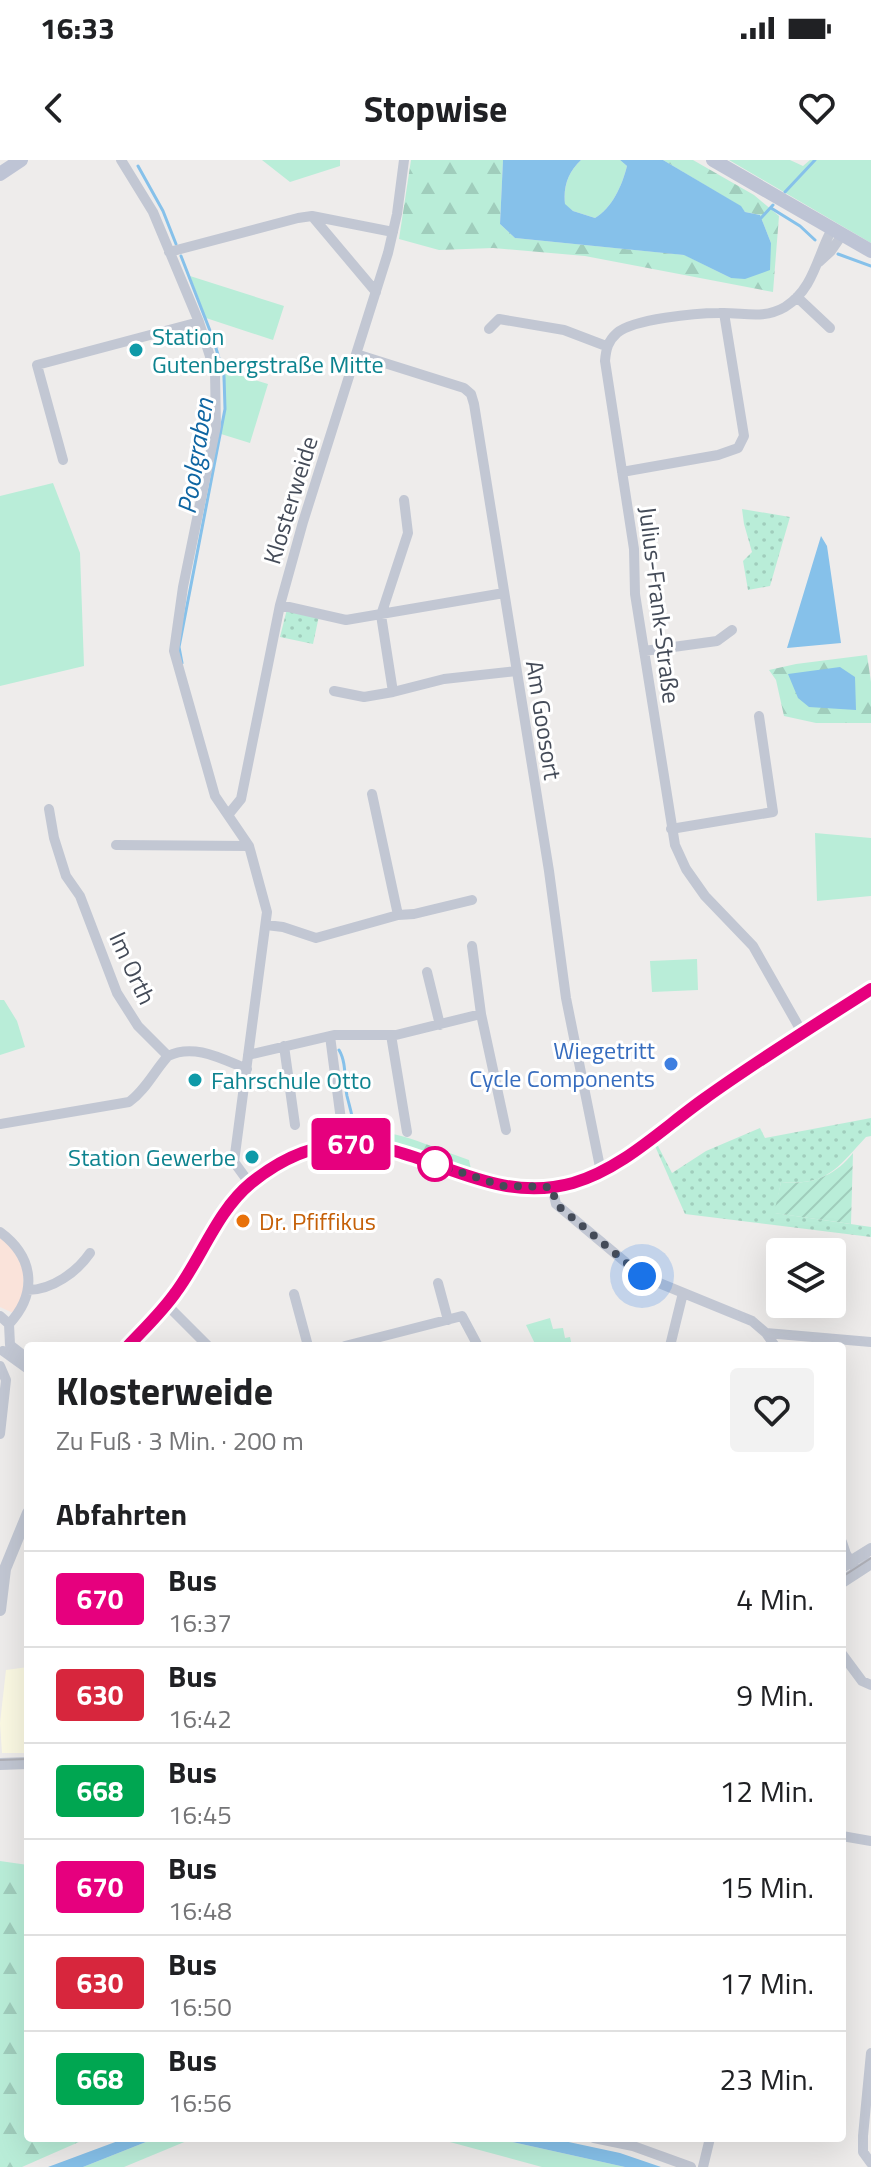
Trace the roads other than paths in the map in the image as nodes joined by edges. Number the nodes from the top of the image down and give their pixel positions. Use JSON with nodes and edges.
{"nodes":[{"id":1,"x":21,"y":160,"type":"edge"},
{"id":2,"x":121,"y":160,"type":"edge"},
{"id":3,"x":404,"y":160,"type":"edge"},
{"id":4,"x":713,"y":160,"type":"edge"},
{"id":5,"x":0,"y":174,"type":"edge"},
{"id":6,"x":312,"y":216,"type":"junction"},
{"id":7,"x":393,"y":232,"type":"junction"},
{"id":8,"x":837,"y":232,"type":"junction"},
{"id":9,"x":871,"y":251,"type":"edge"},
{"id":10,"x":169,"y":252,"type":"junction"},
{"id":11,"x":376,"y":292,"type":"junction"},
{"id":12,"x":797,"y":297,"type":"junction"},
{"id":13,"x":724,"y":313,"type":"junction"},
{"id":14,"x":199,"y":322,"type":"junction"},
{"id":15,"x":830,"y":328,"type":"dead end"},
{"id":16,"x":489,"y":329,"type":"dead end"},
{"id":17,"x":606,"y":346,"type":"junction"},
{"id":18,"x":356,"y":354,"type":"junction"},
{"id":19,"x":63,"y":460,"type":"dead end"},
{"id":20,"x":622,"y":472,"type":"junction"},
{"id":21,"x":404,"y":500,"type":"dead end"},
{"id":22,"x":504,"y":593,"type":"junction"},
{"id":23,"x":280,"y":605,"type":"junction"},
{"id":24,"x":381,"y":615,"type":"junction"},
{"id":25,"x":732,"y":630,"type":"dead end"},
{"id":26,"x":644,"y":651,"type":"junction"},
{"id":27,"x":516,"y":671,"type":"junction"},
{"id":28,"x":334,"y":691,"type":"dead end"},
{"id":29,"x":393,"y":692,"type":"junction"},
{"id":30,"x":759,"y":716,"type":"dead end"},
{"id":31,"x":372,"y":794,"type":"dead end"},
{"id":32,"x":49,"y":809,"type":"dead end"},
{"id":33,"x":228,"y":815,"type":"junction"},
{"id":34,"x":671,"y":829,"type":"junction"},
{"id":35,"x":116,"y":845,"type":"dead end"},
{"id":36,"x":249,"y":846,"type":"junction"},
{"id":37,"x":472,"y":900,"type":"dead end"},
{"id":38,"x":398,"y":915,"type":"junction"},
{"id":39,"x":266,"y":925,"type":"junction"},
{"id":40,"x":472,"y":946,"type":"dead end"},
{"id":41,"x":427,"y":972,"type":"dead end"},
{"id":42,"x":871,"y":989,"type":"edge"},
{"id":43,"x":481,"y":1014,"type":"junction"},
{"id":44,"x":440,"y":1025,"type":"junction"},
{"id":45,"x":803,"y":1034,"type":"junction"},
{"id":46,"x":391,"y":1035,"type":"junction"},
{"id":47,"x":330,"y":1036,"type":"junction"},
{"id":48,"x":284,"y":1046,"type":"junction"},
{"id":49,"x":248,"y":1055,"type":"junction"},
{"id":50,"x":168,"y":1056,"type":"junction"},
{"id":51,"x":247,"y":1069,"type":"junction"},
{"id":52,"x":341,"y":1120,"type":"dead end"},
{"id":53,"x":0,"y":1124,"type":"edge"},
{"id":54,"x":295,"y":1125,"type":"dead end"},
{"id":55,"x":506,"y":1130,"type":"dead end"},
{"id":56,"x":407,"y":1132,"type":"dead end"},
{"id":57,"x":601,"y":1172,"type":"junction"},
{"id":58,"x":250,"y":1184,"type":"junction"},
{"id":59,"x":552,"y":1187,"type":"junction"},
{"id":60,"x":0,"y":1232,"type":"edge"},
{"id":61,"x":90,"y":1253,"type":"dead end"},
{"id":62,"x":438,"y":1283,"type":"dead end"},
{"id":63,"x":28,"y":1290,"type":"junction"},
{"id":64,"x":683,"y":1293,"type":"junction"},
{"id":65,"x":294,"y":1294,"type":"dead end"},
{"id":66,"x":167,"y":1305,"type":"junction"},
{"id":67,"x":4,"y":1320,"type":"edge"},
{"id":68,"x":448,"y":1320,"type":"junction"},
{"id":69,"x":766,"y":1333,"type":"junction"},
{"id":70,"x":132,"y":1342,"type":"edge"},
{"id":71,"x":204,"y":1342,"type":"edge"},
{"id":72,"x":307,"y":1342,"type":"edge"},
{"id":73,"x":361,"y":1342,"type":"edge"},
{"id":74,"x":476,"y":1342,"type":"edge"},
{"id":75,"x":671,"y":1342,"type":"edge"},
{"id":76,"x":772,"y":1342,"type":"edge"},
{"id":77,"x":871,"y":1342,"type":"edge"},
{"id":78,"x":4,"y":1350,"type":"edge"},
{"id":79,"x":24,"y":1358,"type":"edge"},
{"id":80,"x":0,"y":1366,"type":"edge"},
{"id":81,"x":24,"y":1366,"type":"edge"},
{"id":82,"x":0,"y":1434,"type":"edge"},
{"id":83,"x":24,"y":1521,"type":"edge"},
{"id":84,"x":871,"y":1549,"type":"edge"},
{"id":85,"x":871,"y":1563,"type":"edge"},
{"id":86,"x":850,"y":1566,"type":"edge"},
{"id":87,"x":0,"y":1610,"type":"edge"},
{"id":88,"x":846,"y":1659,"type":"edge"},
{"id":89,"x":871,"y":1685,"type":"edge"},
{"id":90,"x":24,"y":1763,"type":"edge"},
{"id":91,"x":0,"y":1764,"type":"edge"},
{"id":92,"x":846,"y":1837,"type":"edge"},
{"id":93,"x":871,"y":1841,"type":"edge"},
{"id":94,"x":871,"y":2053,"type":"edge"},
{"id":95,"x":614,"y":2142,"type":"edge"},
{"id":96,"x":709,"y":2142,"type":"edge"},
{"id":97,"x":870,"y":2162,"type":"edge"},
{"id":98,"x":691,"y":2167,"type":"edge"},
{"id":99,"x":703,"y":2167,"type":"edge"}],
"edges":[{"from":1,"to":5,"type":"main road"},
{"from":2,"to":10,"type":"street"},
{"from":3,"to":7,"type":"street","name":"Klosterweide"},
{"from":4,"to":8,"type":"main road"},
{"from":6,"to":7,"type":"street"},
{"from":6,"to":10,"type":"street"},
{"from":6,"to":11,"type":"street"},
{"from":7,"to":11,"type":"street","name":"Klosterweide"},
{"from":8,"to":9,"type":"main road"},
{"from":8,"to":12,"type":"street"},
{"from":10,"to":14,"type":"street"},
{"from":11,"to":18,"type":"street","name":"Klosterweide"},
{"from":12,"to":13,"type":"street"},
{"from":12,"to":15,"type":"street"},
{"from":13,"to":17,"type":"street"},
{"from":13,"to":20,"type":"street"},
{"from":14,"to":19,"type":"street"},
{"from":14,"to":33,"type":"street"},
{"from":16,"to":17,"type":"street"},
{"from":17,"to":20,"type":"street","name":"Julius-Frank-Straße"},
{"from":18,"to":22,"type":"street","name":"Am Goosort"},
{"from":18,"to":23,"type":"street","name":"Klosterweide"},
{"from":20,"to":26,"type":"street","name":"Julius-Frank-Straße"},
{"from":21,"to":24,"type":"street"},
{"from":22,"to":24,"type":"street"},
{"from":22,"to":27,"type":"street","name":"Am Goosort"},
{"from":23,"to":24,"type":"street"},
{"from":23,"to":33,"type":"street","name":"Klosterweide"},
{"from":24,"to":29,"type":"street"},
{"from":25,"to":26,"type":"street"},
{"from":26,"to":34,"type":"street","name":"Julius-Frank-Straße"},
{"from":27,"to":29,"type":"street"},
{"from":27,"to":57,"type":"street","name":"Am Goosort"},
{"from":28,"to":29,"type":"street"},
{"from":30,"to":34,"type":"street"},
{"from":31,"to":38,"type":"street"},
{"from":32,"to":50,"type":"street","name":"Im Orth"},
{"from":33,"to":36,"type":"street"},
{"from":34,"to":45,"type":"street","name":"Julius-Frank-Straße"},
{"from":35,"to":36,"type":"street"},
{"from":36,"to":39,"type":"street"},
{"from":37,"to":38,"type":"street"},
{"from":38,"to":39,"type":"street"},
{"from":39,"to":49,"type":"street"},
{"from":40,"to":43,"type":"street"},
{"from":41,"to":44,"type":"street"},
{"from":42,"to":45,"type":"street"},
{"from":43,"to":44,"type":"street"},
{"from":43,"to":55,"type":"street"},
{"from":44,"to":46,"type":"street"},
{"from":45,"to":57,"type":"street"},
{"from":46,"to":47,"type":"street"},
{"from":46,"to":56,"type":"street"},
{"from":47,"to":48,"type":"street"},
{"from":47,"to":52,"type":"street"},
{"from":48,"to":49,"type":"street"},
{"from":48,"to":54,"type":"street"},
{"from":49,"to":51,"type":"street"},
{"from":50,"to":51,"type":"street"},
{"from":50,"to":53,"type":"street"},
{"from":51,"to":58,"type":"street"},
{"from":57,"to":59,"type":"street"},
{"from":58,"to":59,"type":"street"},
{"from":58,"to":66,"type":"street"},
{"from":59,"to":64,"type":"street"},
{"from":60,"to":63,"type":"street"},
{"from":61,"to":63,"type":"street"},
{"from":62,"to":68,"type":"street"},
{"from":63,"to":67,"type":"street"},
{"from":64,"to":69,"type":"street"},
{"from":64,"to":75,"type":"street"},
{"from":65,"to":72,"type":"street"},
{"from":66,"to":70,"type":"street"},
{"from":66,"to":71,"type":"street"},
{"from":67,"to":78,"type":"street"},
{"from":68,"to":73,"type":"street"},
{"from":68,"to":74,"type":"street"},
{"from":69,"to":76,"type":"street"},
{"from":69,"to":77,"type":"street"},
{"from":78,"to":79,"type":"street"},
{"from":78,"to":81,"type":"street"},
{"from":80,"to":82,"type":"street"},
{"from":83,"to":87,"type":"street"},
{"from":84,"to":86,"type":"street"},
{"from":85,"to":86,"type":"street"},
{"from":88,"to":89,"type":"street"},
{"from":90,"to":91,"type":"street"},
{"from":92,"to":93,"type":"street"},
{"from":94,"to":97,"type":"street"},
{"from":95,"to":98,"type":"street"},
{"from":96,"to":99,"type":"street"}]}
